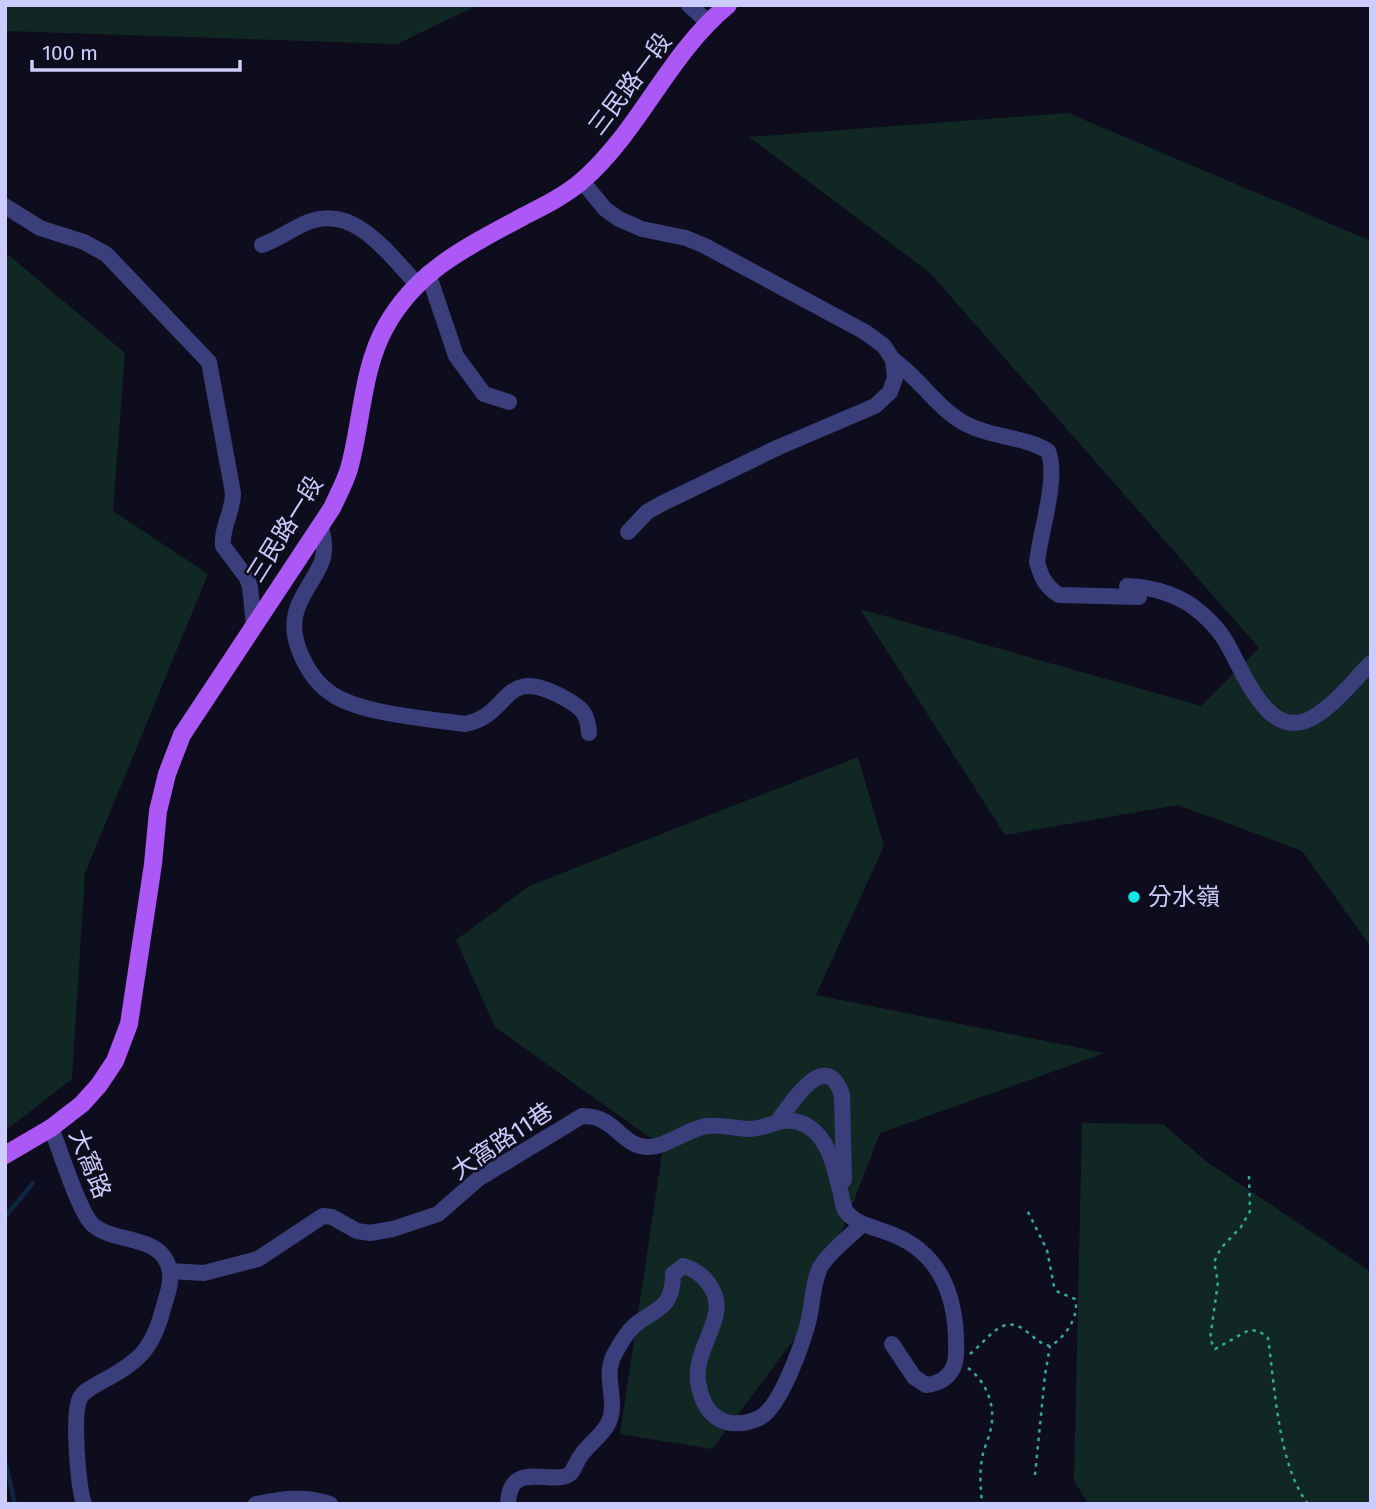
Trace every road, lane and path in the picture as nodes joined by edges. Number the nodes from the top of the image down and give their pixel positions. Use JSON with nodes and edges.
{"nodes":[{"id":1,"x":689,"y":5,"type":"edge"},
{"id":2,"x":728,"y":5,"type":"edge"},
{"id":3,"x":709,"y":23,"type":"junction"},
{"id":4,"x":582,"y":181,"type":"junction"},
{"id":5,"x":5,"y":206,"type":"edge"},
{"id":6,"x":262,"y":245,"type":"dead end"},
{"id":7,"x":422,"y":279,"type":"junction"},
{"id":8,"x":893,"y":360,"type":"junction"},
{"id":9,"x":509,"y":402,"type":"dead end"},
{"id":10,"x":320,"y":525,"type":"junction"},
{"id":11,"x":628,"y":532,"type":"dead end"},
{"id":12,"x":1081,"y":596,"type":"junction"},
{"id":13,"x":1139,"y":597,"type":"dead end"},
{"id":14,"x":254,"y":626,"type":"junction"},
{"id":15,"x":1371,"y":663,"type":"edge"},
{"id":16,"x":589,"y":733,"type":"dead end"},
{"id":17,"x":778,"y":1121,"type":"junction"},
{"id":18,"x":51,"y":1128,"type":"junction"},
{"id":19,"x":5,"y":1154,"type":"edge"},
{"id":20,"x":1249,"y":1176,"type":"dead end"},
{"id":21,"x":1027,"y":1208,"type":"dead end"},
{"id":22,"x":845,"y":1210,"type":"junction"},
{"id":23,"x":862,"y":1224,"type":"junction"},
{"id":24,"x":170,"y":1271,"type":"junction"},
{"id":25,"x":892,"y":1343,"type":"dead end"},
{"id":26,"x":1050,"y":1346,"type":"junction"},
{"id":27,"x":955,"y":1363,"type":"junction"},
{"id":28,"x":1035,"y":1475,"type":"dead end"},
{"id":29,"x":84,"y":1504,"type":"edge"},
{"id":30,"x":256,"y":1504,"type":"edge"},
{"id":31,"x":330,"y":1504,"type":"edge"},
{"id":32,"x":508,"y":1504,"type":"edge"},
{"id":33,"x":982,"y":1504,"type":"edge"},
{"id":34,"x":1308,"y":1504,"type":"edge"}],
"edges":[{"from":1,"to":3,"type":"street"},
{"from":2,"to":3,"type":"main road","name":"三民路一段"},
{"from":3,"to":4,"type":"main road","name":"三民路一段"},
{"from":4,"to":7,"type":"main road","name":"三民路一段"},
{"from":4,"to":8,"type":"street"},
{"from":5,"to":14,"type":"street"},
{"from":6,"to":7,"type":"street"},
{"from":7,"to":9,"type":"street"},
{"from":7,"to":10,"type":"main road","name":"三民路一段"},
{"from":8,"to":11,"type":"street"},
{"from":8,"to":12,"type":"street"},
{"from":10,"to":14,"type":"main road","name":"三民路一段"},
{"from":10,"to":16,"type":"street"},
{"from":12,"to":13,"type":"street"},
{"from":12,"to":15,"type":"street"},
{"from":14,"to":18,"type":"main road","name":"三民路一段"},
{"from":17,"to":22,"type":"street","name":"大窩路11巷"},
{"from":17,"to":22,"type":"street"},
{"from":17,"to":24,"type":"street","name":"大窩路11巷"},
{"from":18,"to":19,"type":"main road","name":"三民路一段"},
{"from":18,"to":24,"type":"street","name":"大窩路"},
{"from":20,"to":34,"type":"path"},
{"from":21,"to":26,"type":"path"},
{"from":22,"to":23,"type":"street"},
{"from":23,"to":27,"type":"street"},
{"from":23,"to":32,"type":"street"},
{"from":24,"to":29,"type":"street"},
{"from":25,"to":27,"type":"street"},
{"from":26,"to":27,"type":"path"},
{"from":26,"to":28,"type":"path"},
{"from":27,"to":33,"type":"path"},
{"from":30,"to":31,"type":"street"}]}
